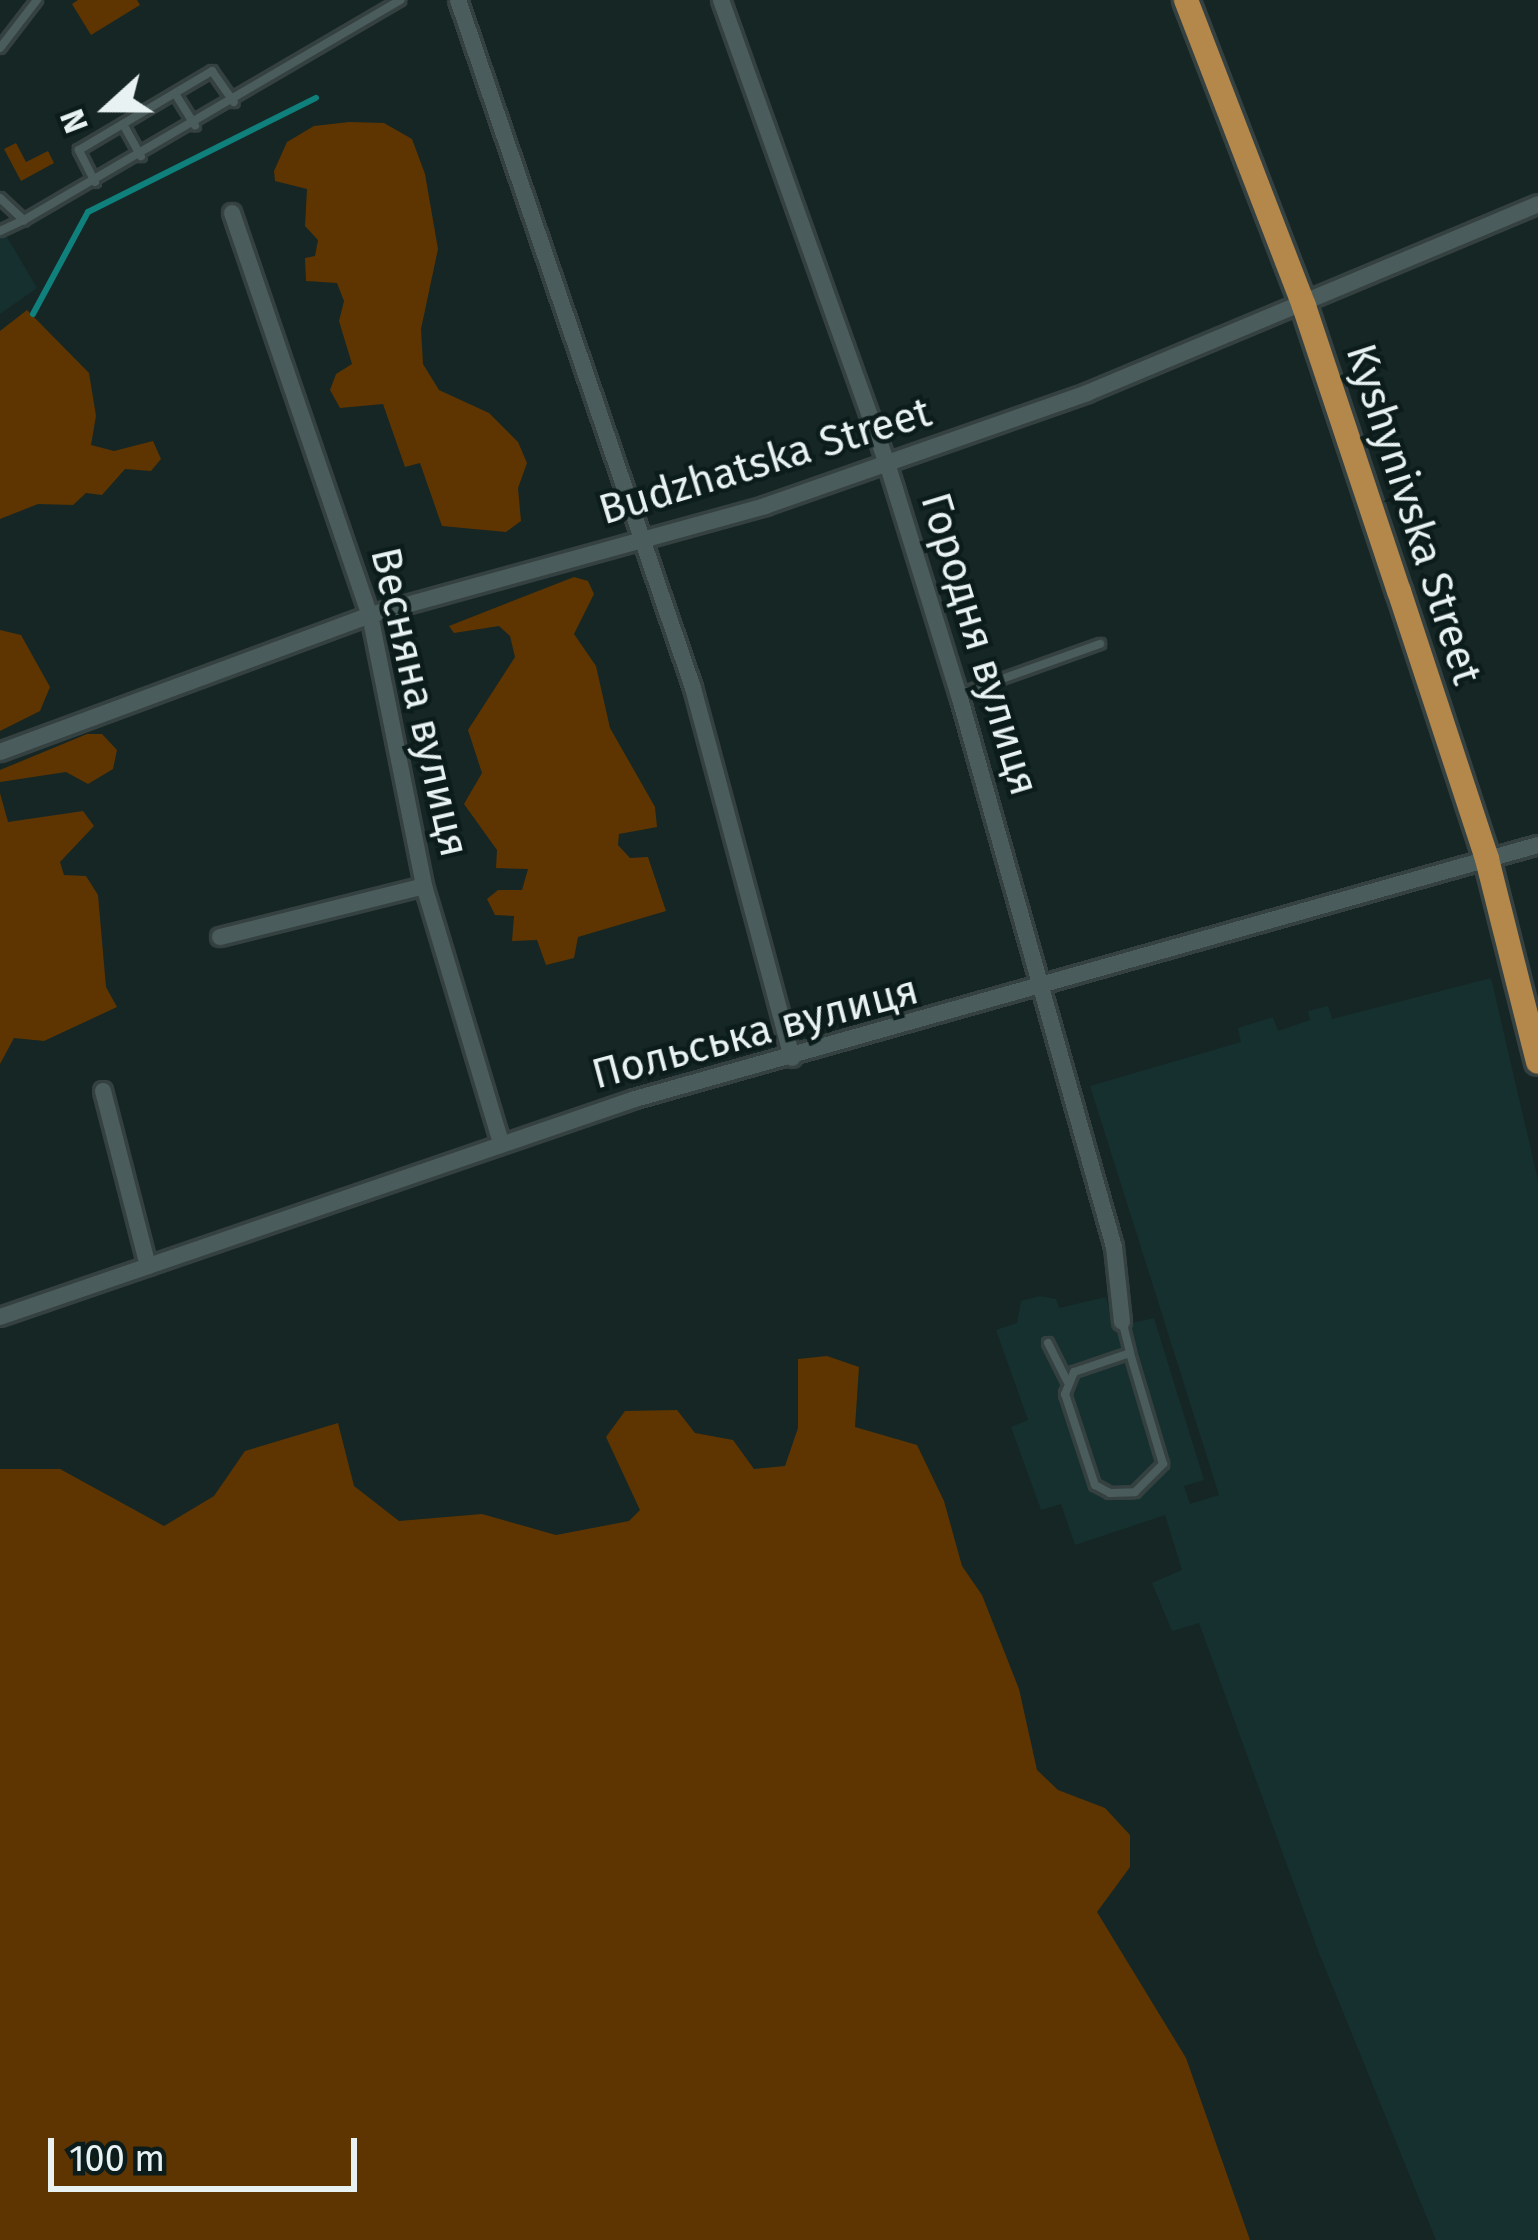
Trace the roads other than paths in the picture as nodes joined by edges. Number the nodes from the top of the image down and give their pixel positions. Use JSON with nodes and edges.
{"nodes":[{"id":1,"x":38,"y":0,"type":"edge"},
{"id":2,"x":401,"y":0,"type":"edge"},
{"id":3,"x":458,"y":0,"type":"edge"},
{"id":4,"x":721,"y":0,"type":"edge"},
{"id":5,"x":1186,"y":0,"type":"edge"},
{"id":6,"x":0,"y":48,"type":"edge"},
{"id":7,"x":176,"y":95,"type":"junction"},
{"id":8,"x":234,"y":103,"type":"junction"},
{"id":9,"x":123,"y":124,"type":"junction"},
{"id":10,"x":195,"y":126,"type":"junction"},
{"id":11,"x":141,"y":155,"type":"junction"},
{"id":12,"x":95,"y":182,"type":"junction"},
{"id":13,"x":0,"y":198,"type":"edge"},
{"id":14,"x":1538,"y":204,"type":"edge"},
{"id":15,"x":232,"y":213,"type":"dead end"},
{"id":16,"x":23,"y":220,"type":"junction"},
{"id":17,"x":0,"y":231,"type":"edge"},
{"id":18,"x":1304,"y":306,"type":"junction"},
{"id":19,"x":887,"y":463,"type":"junction"},
{"id":20,"x":642,"y":540,"type":"junction"},
{"id":21,"x":370,"y":615,"type":"junction"},
{"id":22,"x":1100,"y":644,"type":"dead end"},
{"id":23,"x":958,"y":694,"type":"junction"},
{"id":24,"x":0,"y":752,"type":"edge"},
{"id":25,"x":1538,"y":845,"type":"edge"},
{"id":26,"x":1487,"y":859,"type":"junction"},
{"id":27,"x":424,"y":886,"type":"junction"},
{"id":28,"x":220,"y":938,"type":"dead end"},
{"id":29,"x":1046,"y":989,"type":"junction"},
{"id":30,"x":792,"y":1058,"type":"junction"},
{"id":31,"x":1538,"y":1062,"type":"edge"},
{"id":32,"x":103,"y":1091,"type":"dead end"},
{"id":33,"x":501,"y":1142,"type":"junction"},
{"id":34,"x":148,"y":1266,"type":"junction"},
{"id":35,"x":0,"y":1317,"type":"edge"},
{"id":36,"x":1123,"y":1322,"type":"joint"},
{"id":37,"x":1048,"y":1343,"type":"dead end"},
{"id":38,"x":1130,"y":1353,"type":"junction"},
{"id":39,"x":1067,"y":1381,"type":"junction"}],
"edges":[{"from":1,"to":6,"type":"lane"},
{"from":2,"to":8,"type":"lane"},
{"from":3,"to":20,"type":"street"},
{"from":4,"to":19,"type":"street","name":"Городня вулиця"},
{"from":5,"to":18,"type":"main road","name":"Kyshynivska Street"},
{"from":7,"to":8,"type":"lane"},
{"from":7,"to":9,"type":"lane"},
{"from":7,"to":10,"type":"lane"},
{"from":8,"to":10,"type":"lane"},
{"from":9,"to":11,"type":"lane"},
{"from":9,"to":12,"type":"lane"},
{"from":10,"to":11,"type":"lane"},
{"from":11,"to":12,"type":"lane"},
{"from":12,"to":16,"type":"lane"},
{"from":13,"to":16,"type":"lane"},
{"from":14,"to":18,"type":"street","name":"Budzhatska Street"},
{"from":15,"to":21,"type":"street","name":"Весняна вулиця"},
{"from":16,"to":17,"type":"lane"},
{"from":18,"to":19,"type":"street","name":"Budzhatska Street"},
{"from":18,"to":26,"type":"main road","name":"Kyshynivska Street"},
{"from":19,"to":20,"type":"street","name":"Budzhatska Street"},
{"from":19,"to":23,"type":"street","name":"Городня вулиця"},
{"from":20,"to":21,"type":"street","name":"Budzhatska Street"},
{"from":20,"to":30,"type":"street"},
{"from":21,"to":24,"type":"street","name":"Budzhatska Street"},
{"from":21,"to":27,"type":"street","name":"Весняна вулиця"},
{"from":22,"to":23,"type":"lane"},
{"from":23,"to":29,"type":"street","name":"Городня вулиця"},
{"from":25,"to":26,"type":"street","name":"Польська вулиця"},
{"from":26,"to":29,"type":"street","name":"Польська вулиця"},
{"from":26,"to":31,"type":"main road","name":"Kyshynivska Street"},
{"from":27,"to":28,"type":"street"},
{"from":27,"to":33,"type":"street","name":"Весняна вулиця"},
{"from":29,"to":30,"type":"street","name":"Польська вулиця"},
{"from":29,"to":36,"type":"street","name":"Городня вулиця"},
{"from":30,"to":33,"type":"street","name":"Польська вулиця"},
{"from":32,"to":34,"type":"street"},
{"from":33,"to":34,"type":"street","name":"Польська вулиця"},
{"from":34,"to":35,"type":"street","name":"Польська вулиця"},
{"from":36,"to":38,"type":"lane"},
{"from":37,"to":39,"type":"lane"},
{"from":38,"to":39,"type":"lane"},
{"from":38,"to":39,"type":"lane"}]}
